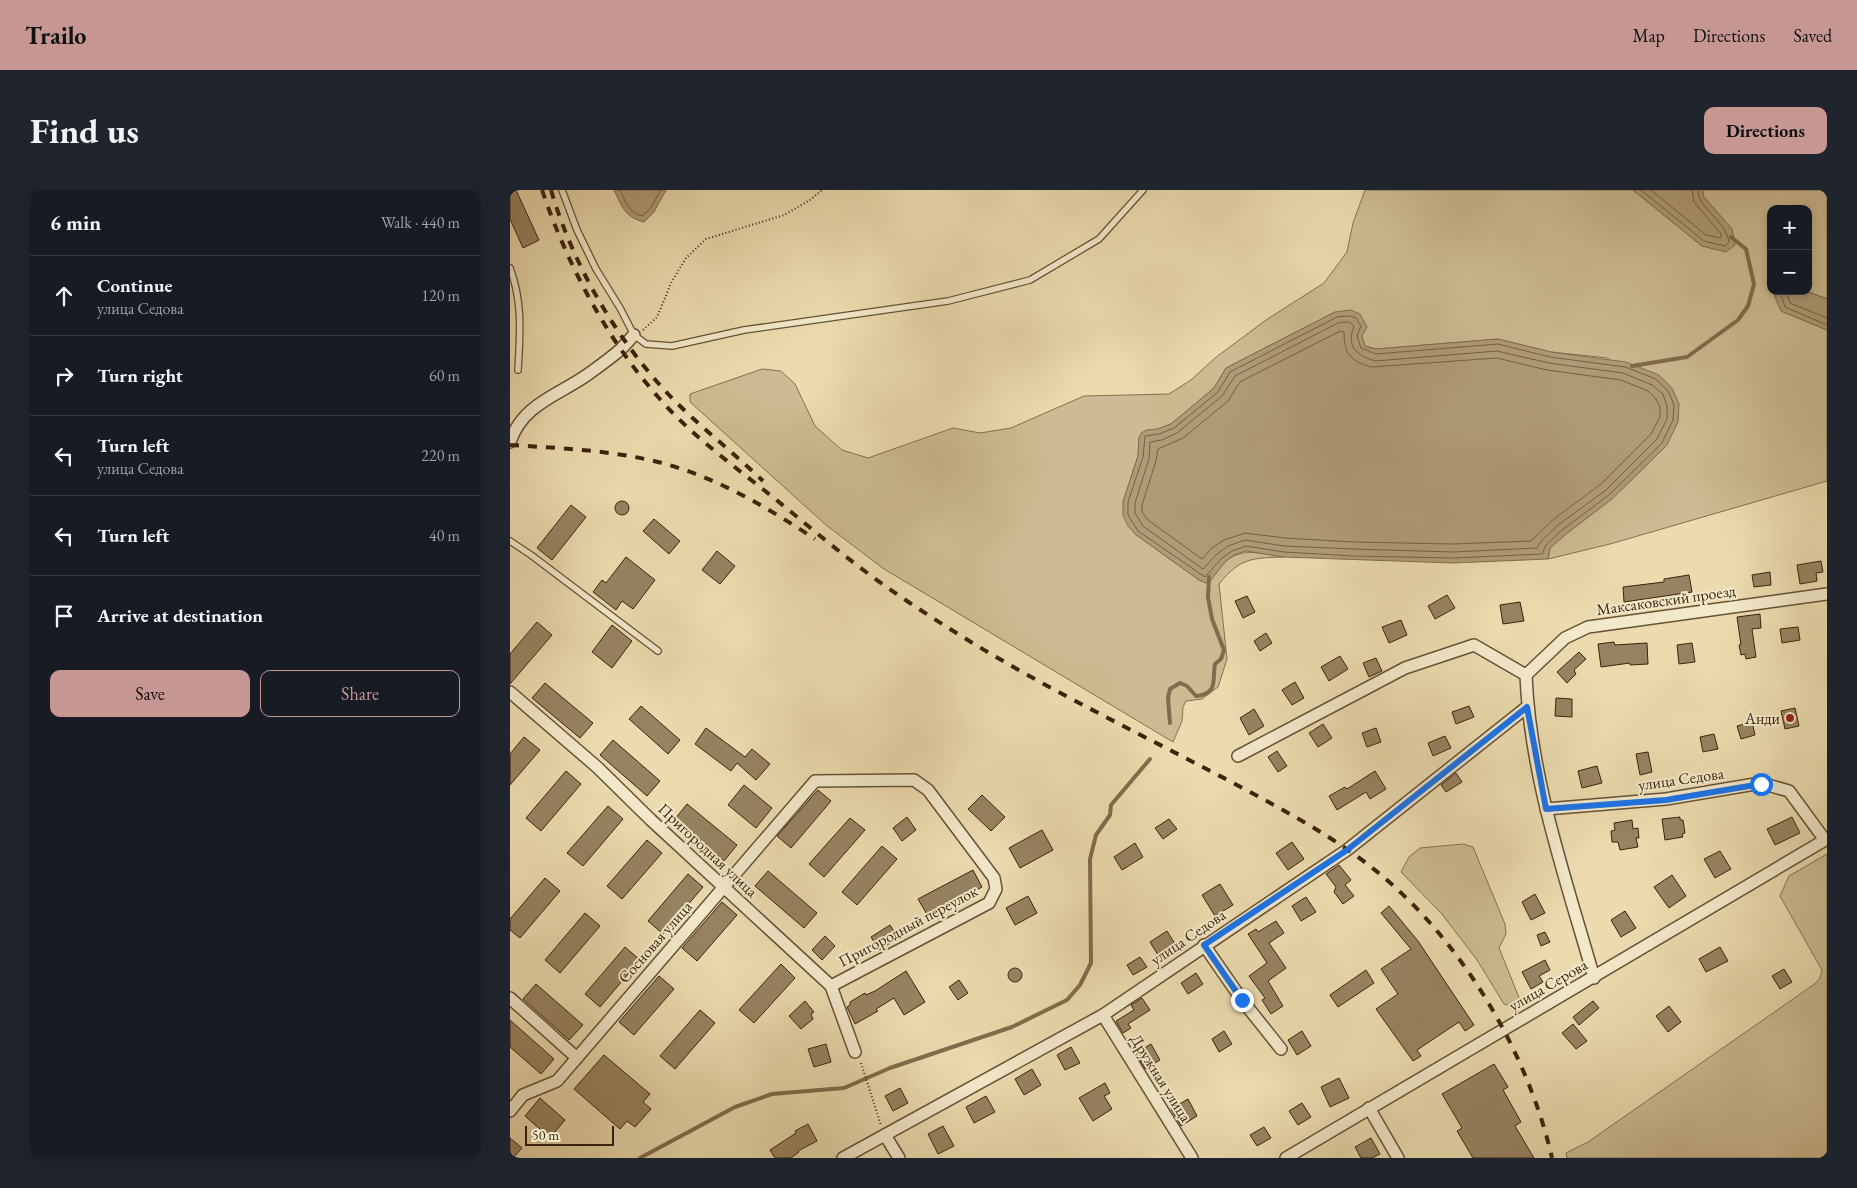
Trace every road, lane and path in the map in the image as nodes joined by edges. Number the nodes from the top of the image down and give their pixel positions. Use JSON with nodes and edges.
{"nodes":[{"id":1,"x":562,"y":190,"type":"edge"},
{"id":2,"x":822,"y":190,"type":"edge"},
{"id":3,"x":1143,"y":190,"type":"edge"},
{"id":4,"x":510,"y":268,"type":"edge"},
{"id":5,"x":634,"y":336,"type":"junction"},
{"id":6,"x":518,"y":370,"type":"dead end"},
{"id":7,"x":510,"y":442,"type":"edge"},
{"id":8,"x":510,"y":541,"type":"edge"},
{"id":9,"x":1827,"y":594,"type":"edge"},
{"id":10,"x":658,"y":651,"type":"dead end"},
{"id":11,"x":1526,"y":675,"type":"junction"},
{"id":12,"x":510,"y":692,"type":"edge"},
{"id":13,"x":1527,"y":707,"type":"junction"},
{"id":14,"x":1238,"y":756,"type":"dead end"},
{"id":15,"x":814,"y":781,"type":"joint"},
{"id":16,"x":1546,"y":809,"type":"junction"},
{"id":17,"x":1826,"y":840,"type":"edge"},
{"id":18,"x":725,"y":886,"type":"junction"},
{"id":19,"x":1204,"y":945,"type":"junction"},
{"id":20,"x":1594,"y":978,"type":"junction"},
{"id":21,"x":830,"y":986,"type":"junction"},
{"id":22,"x":510,"y":998,"type":"edge"},
{"id":23,"x":1103,"y":1015,"type":"junction"},
{"id":24,"x":1281,"y":1050,"type":"dead end"},
{"id":25,"x":857,"y":1055,"type":"joint"},
{"id":26,"x":577,"y":1058,"type":"junction"},
{"id":27,"x":1369,"y":1108,"type":"junction"},
{"id":28,"x":510,"y":1111,"type":"edge"},
{"id":29,"x":876,"y":1113,"type":"dead end"},
{"id":30,"x":885,"y":1135,"type":"junction"},
{"id":31,"x":843,"y":1158,"type":"edge"},
{"id":32,"x":899,"y":1158,"type":"edge"},
{"id":33,"x":1192,"y":1158,"type":"edge"},
{"id":34,"x":1286,"y":1158,"type":"edge"},
{"id":35,"x":1398,"y":1158,"type":"edge"}],
"edges":[{"from":1,"to":5,"type":"lane"},
{"from":2,"to":5,"type":"path"},
{"from":3,"to":5,"type":"lane"},
{"from":4,"to":6,"type":"lane"},
{"from":5,"to":7,"type":"street"},
{"from":8,"to":10,"type":"lane"},
{"from":9,"to":11,"type":"street","name":"Максаковский проезд"},
{"from":11,"to":13,"type":"street"},
{"from":11,"to":14,"type":"street"},
{"from":12,"to":18,"type":"street","name":"Пригородная улица"},
{"from":13,"to":16,"type":"street"},
{"from":13,"to":19,"type":"street","name":"улица Седова"},
{"from":15,"to":18,"type":"street","name":"Сосновая улица"},
{"from":15,"to":21,"type":"street","name":"Пригородный переулок"},
{"from":16,"to":17,"type":"street","name":"улица Седова"},
{"from":16,"to":20,"type":"street"},
{"from":17,"to":20,"type":"street","name":"улица Серова"},
{"from":18,"to":21,"type":"street","name":"Пригородная улица"},
{"from":18,"to":26,"type":"street","name":"Сосновая улица"},
{"from":19,"to":23,"type":"street","name":"улица Седова"},
{"from":19,"to":24,"type":"street"},
{"from":20,"to":27,"type":"street","name":"улица Серова"},
{"from":21,"to":25,"type":"street","name":"Пригородная улица"},
{"from":22,"to":26,"type":"street"},
{"from":23,"to":30,"type":"street","name":"улица Седова"},
{"from":23,"to":33,"type":"street","name":"Дружная улица"},
{"from":25,"to":29,"type":"path"},
{"from":26,"to":28,"type":"street","name":"Сосновая улица"},
{"from":27,"to":34,"type":"street","name":"улица Серова"},
{"from":27,"to":35,"type":"street"},
{"from":30,"to":31,"type":"street","name":"улица Седова"},
{"from":30,"to":32,"type":"street"}]}
